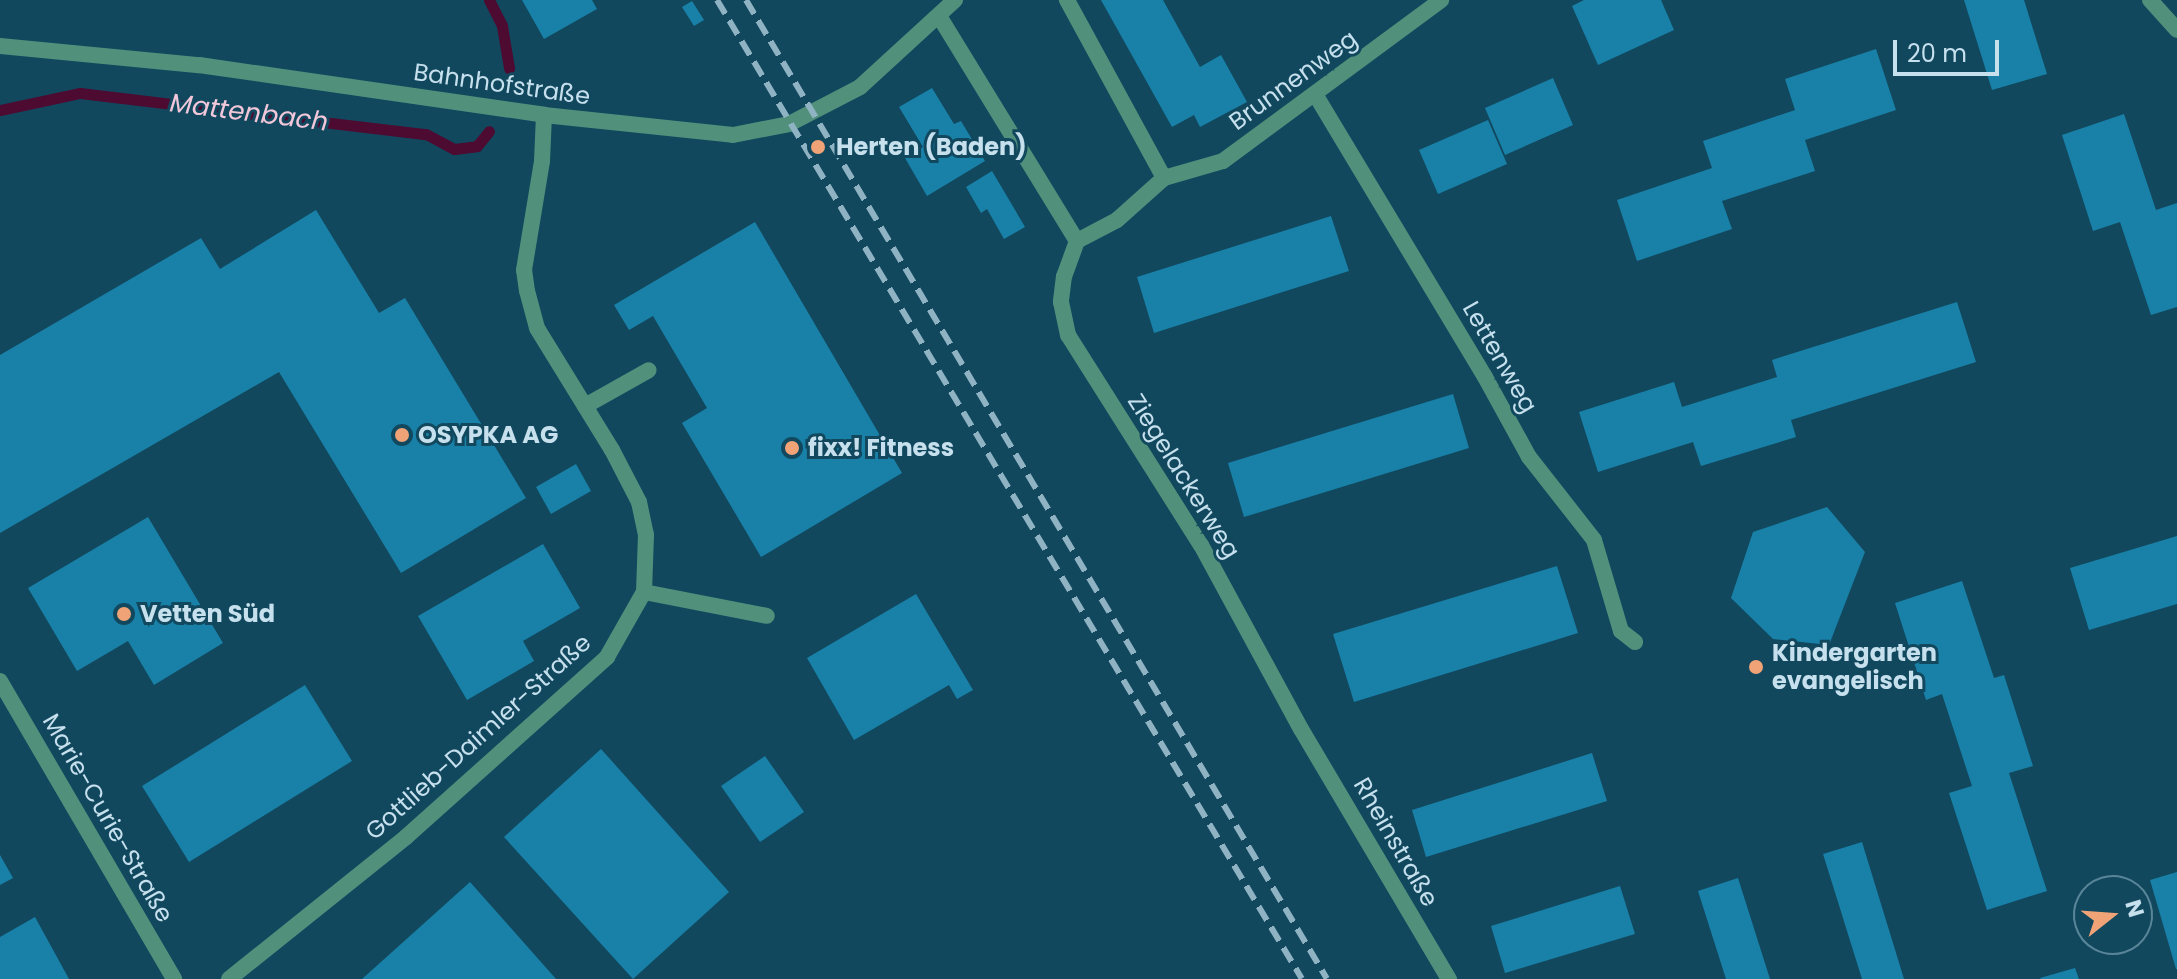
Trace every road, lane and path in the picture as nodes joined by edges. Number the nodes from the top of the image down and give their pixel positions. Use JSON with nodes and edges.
{"nodes":[{"id":1,"x":955,"y":0,"type":"edge"},
{"id":2,"x":1067,"y":0,"type":"edge"},
{"id":3,"x":1441,"y":0,"type":"edge"},
{"id":4,"x":2150,"y":0,"type":"edge"},
{"id":5,"x":939,"y":16,"type":"junction"},
{"id":6,"x":2177,"y":30,"type":"edge"},
{"id":7,"x":0,"y":46,"type":"edge"},
{"id":8,"x":1315,"y":94,"type":"junction"},
{"id":9,"x":544,"y":115,"type":"junction"},
{"id":10,"x":1164,"y":178,"type":"junction"},
{"id":11,"x":1077,"y":241,"type":"junction"},
{"id":12,"x":649,"y":370,"type":"dead end"},
{"id":13,"x":585,"y":406,"type":"junction"},
{"id":14,"x":644,"y":592,"type":"junction"},
{"id":15,"x":767,"y":616,"type":"dead end"},
{"id":16,"x":1635,"y":642,"type":"dead end"},
{"id":17,"x":0,"y":681,"type":"edge"},
{"id":18,"x":1301,"y":729,"type":"joint"},
{"id":19,"x":174,"y":979,"type":"edge"},
{"id":20,"x":229,"y":979,"type":"edge"},
{"id":21,"x":1449,"y":979,"type":"edge"}],
"edges":[{"from":1,"to":5,"type":"street","name":"Bahnhofstraße"},
{"from":2,"to":10,"type":"street"},
{"from":3,"to":8,"type":"street","name":"Brunnenweg"},
{"from":4,"to":6,"type":"street"},
{"from":5,"to":9,"type":"street","name":"Bahnhofstraße"},
{"from":5,"to":11,"type":"street"},
{"from":7,"to":9,"type":"street","name":"Bahnhofstraße"},
{"from":8,"to":10,"type":"street","name":"Brunnenweg"},
{"from":8,"to":16,"type":"street","name":"Lettenweg"},
{"from":9,"to":13,"type":"street","name":"Gottlieb-Daimler-Straße"},
{"from":10,"to":11,"type":"street"},
{"from":11,"to":18,"type":"street","name":"Ziegelackerweg"},
{"from":12,"to":13,"type":"street"},
{"from":13,"to":14,"type":"street","name":"Gottlieb-Daimler-Straße"},
{"from":14,"to":15,"type":"street"},
{"from":14,"to":20,"type":"street","name":"Gottlieb-Daimler-Straße"},
{"from":17,"to":19,"type":"street","name":"Marie-Curie-Straße"},
{"from":18,"to":21,"type":"street","name":"Rheinstraße"}]}
